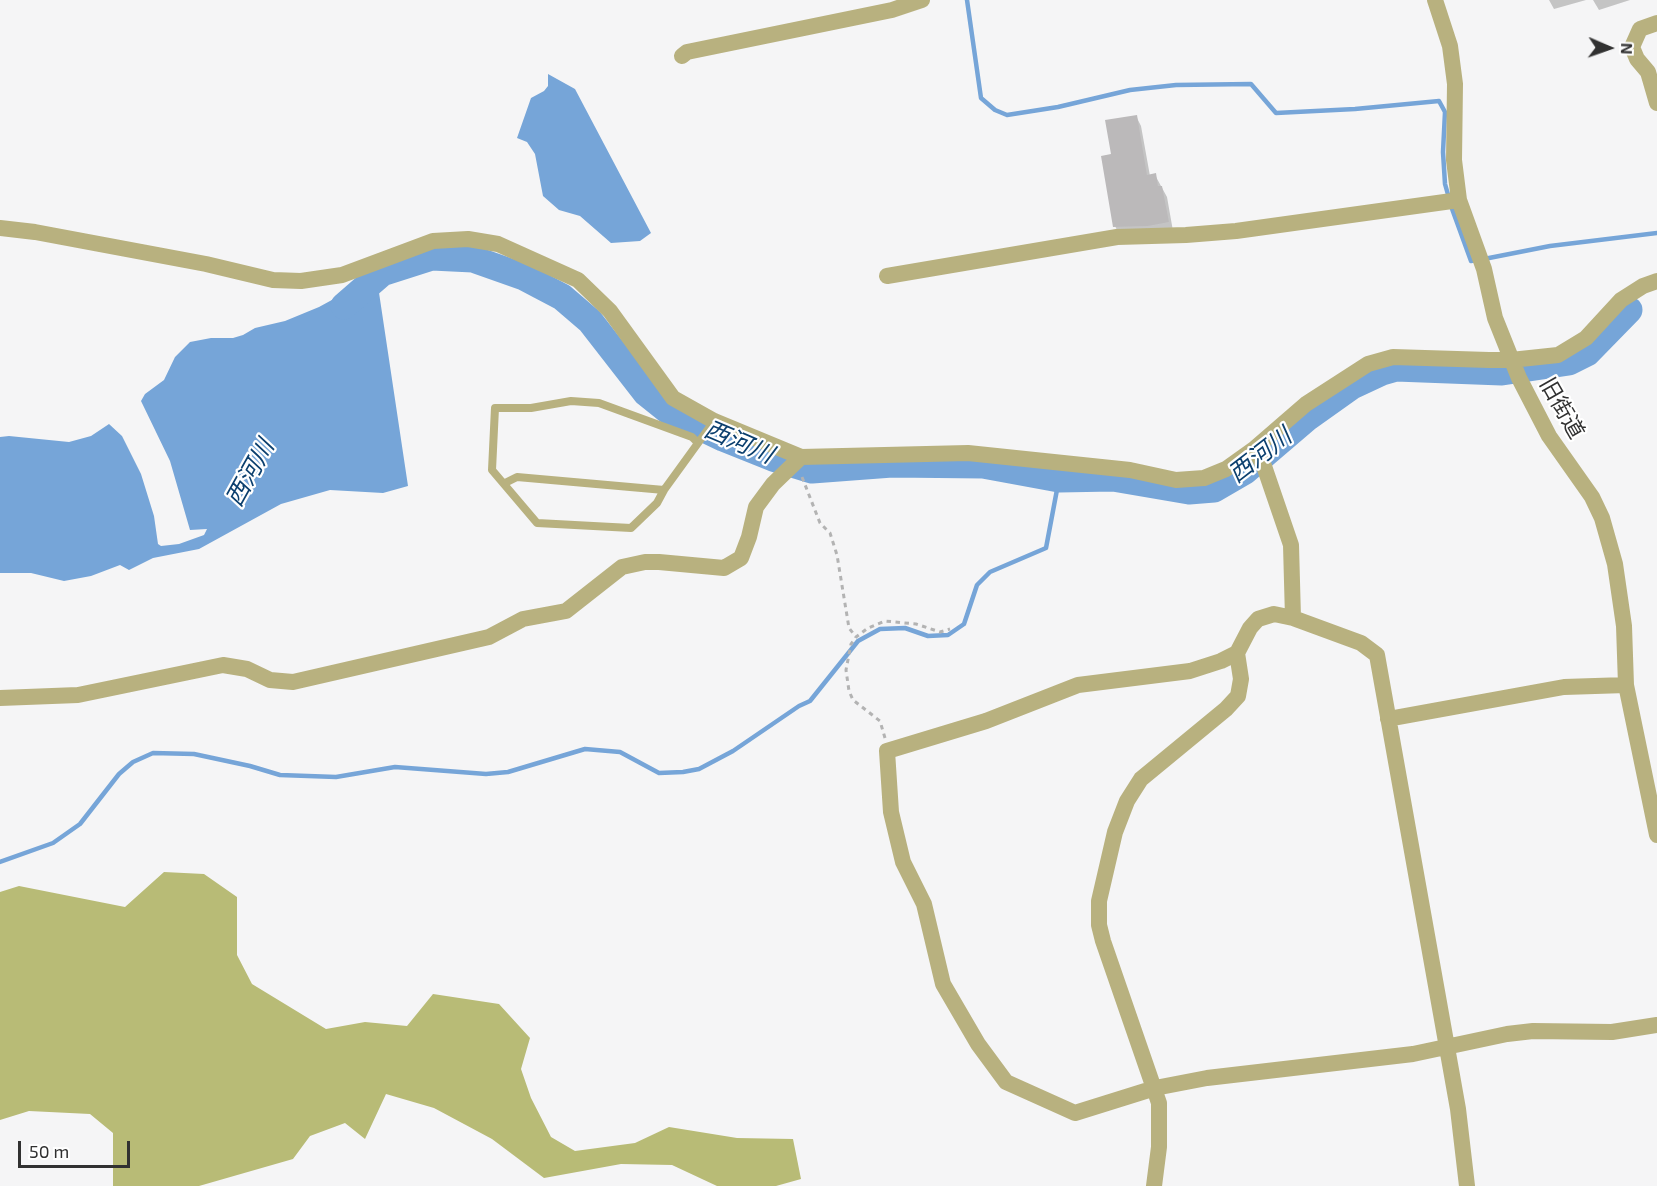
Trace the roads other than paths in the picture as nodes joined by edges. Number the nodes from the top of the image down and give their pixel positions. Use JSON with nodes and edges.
{"nodes":[{"id":1,"x":922,"y":0,"type":"edge"},
{"id":2,"x":1435,"y":0,"type":"edge"},
{"id":3,"x":1657,"y":23,"type":"edge"},
{"id":4,"x":682,"y":56,"type":"dead end"},
{"id":5,"x":1657,"y":104,"type":"edge"},
{"id":6,"x":1452,"y":201,"type":"junction"},
{"id":7,"x":0,"y":228,"type":"edge"},
{"id":8,"x":887,"y":276,"type":"dead end"},
{"id":9,"x":1657,"y":281,"type":"edge"},
{"id":10,"x":1512,"y":361,"type":"junction"},
{"id":11,"x":709,"y":427,"type":"junction"},
{"id":12,"x":698,"y":443,"type":"junction"},
{"id":13,"x":1258,"y":456,"type":"junction"},
{"id":14,"x":797,"y":462,"type":"junction"},
{"id":15,"x":505,"y":483,"type":"junction"},
{"id":16,"x":664,"y":490,"type":"junction"},
{"id":17,"x":1293,"y":618,"type":"junction"},
{"id":18,"x":1237,"y":653,"type":"junction"},
{"id":19,"x":1626,"y":685,"type":"junction"},
{"id":20,"x":0,"y":698,"type":"edge"},
{"id":21,"x":1388,"y":719,"type":"junction"},
{"id":22,"x":1657,"y":835,"type":"edge"},
{"id":23,"x":1657,"y":1025,"type":"edge"},
{"id":24,"x":1447,"y":1047,"type":"junction"},
{"id":25,"x":1155,"y":1088,"type":"junction"},
{"id":26,"x":1154,"y":1186,"type":"edge"},
{"id":27,"x":1467,"y":1186,"type":"edge"}],
"edges":[{"from":1,"to":4,"type":"street"},
{"from":2,"to":6,"type":"street","name":"旧街道"},
{"from":3,"to":5,"type":"street"},
{"from":6,"to":8,"type":"street"},
{"from":6,"to":10,"type":"street","name":"旧街道"},
{"from":7,"to":11,"type":"street"},
{"from":9,"to":10,"type":"street"},
{"from":10,"to":13,"type":"street"},
{"from":10,"to":19,"type":"street","name":"旧街道"},
{"from":11,"to":12,"type":"lane"},
{"from":11,"to":14,"type":"street"},
{"from":12,"to":15,"type":"lane"},
{"from":12,"to":16,"type":"lane"},
{"from":13,"to":14,"type":"street"},
{"from":13,"to":17,"type":"street"},
{"from":14,"to":20,"type":"street"},
{"from":15,"to":16,"type":"lane"},
{"from":15,"to":16,"type":"lane"},
{"from":17,"to":18,"type":"street"},
{"from":17,"to":21,"type":"street"},
{"from":18,"to":25,"type":"street"},
{"from":18,"to":25,"type":"street"},
{"from":19,"to":21,"type":"street"},
{"from":19,"to":22,"type":"street","name":"旧街道"},
{"from":21,"to":24,"type":"street"},
{"from":23,"to":24,"type":"street"},
{"from":24,"to":25,"type":"street"},
{"from":24,"to":27,"type":"street"},
{"from":25,"to":26,"type":"street"}]}
